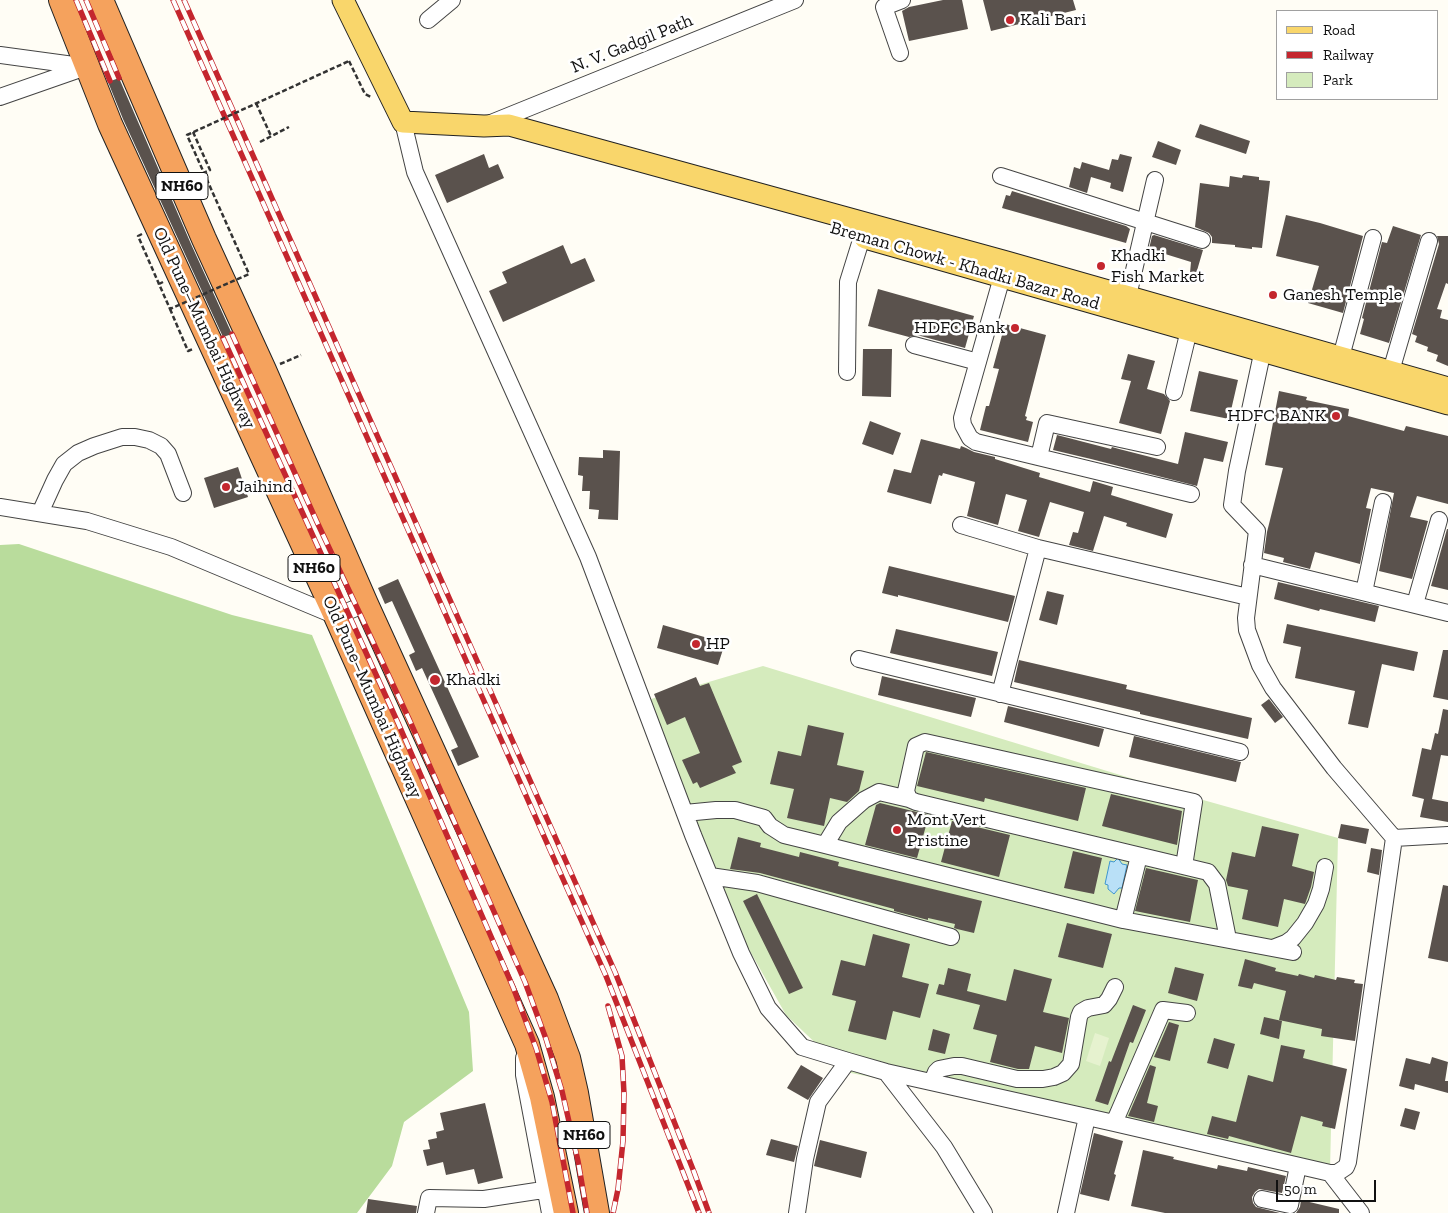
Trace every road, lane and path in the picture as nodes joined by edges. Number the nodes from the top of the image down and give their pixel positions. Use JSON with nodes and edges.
{"nodes":[{"id":1,"x":61,"y":0,"type":"edge"},
{"id":2,"x":101,"y":0,"type":"edge"},
{"id":3,"x":343,"y":0,"type":"edge"},
{"id":4,"x":452,"y":0,"type":"edge"},
{"id":5,"x":795,"y":0,"type":"edge"},
{"id":6,"x":902,"y":0,"type":"edge"},
{"id":7,"x":428,"y":20,"type":"dead end"},
{"id":8,"x":900,"y":53,"type":"dead end"},
{"id":9,"x":0,"y":55,"type":"edge"},
{"id":10,"x":86,"y":67,"type":"junction"},
{"id":11,"x":365,"y":94,"type":"dead end"},
{"id":12,"x":0,"y":97,"type":"edge"},
{"id":13,"x":256,"y":103,"type":"junction"},
{"id":14,"x":403,"y":122,"type":"junction"},
{"id":15,"x":484,"y":126,"type":"junction"},
{"id":16,"x":289,"y":127,"type":"dead end"},
{"id":17,"x":193,"y":132,"type":"junction"},
{"id":18,"x":271,"y":136,"type":"junction"},
{"id":19,"x":260,"y":142,"type":"dead end"},
{"id":20,"x":210,"y":170,"type":"dead end"},
{"id":21,"x":1001,"y":176,"type":"dead end"},
{"id":22,"x":1155,"y":180,"type":"dead end"},
{"id":23,"x":1146,"y":222,"type":"junction"},
{"id":24,"x":138,"y":236,"type":"dead end"},
{"id":25,"x":862,"y":237,"type":"junction"},
{"id":26,"x":1202,"y":240,"type":"dead end"},
{"id":27,"x":1429,"y":241,"type":"dead end"},
{"id":28,"x":1376,"y":244,"type":"dead end"},
{"id":29,"x":1002,"y":277,"type":"junction"},
{"id":30,"x":1128,"y":296,"type":"junction"},
{"id":31,"x":170,"y":309,"type":"junction"},
{"id":32,"x":1189,"y":330,"type":"junction"},
{"id":33,"x":1264,"y":343,"type":"junction"},
{"id":34,"x":914,"y":345,"type":"dead end"},
{"id":35,"x":188,"y":351,"type":"dead end"},
{"id":36,"x":301,"y":354,"type":"dead end"},
{"id":37,"x":1345,"y":358,"type":"junction"},
{"id":38,"x":978,"y":362,"type":"junction"},
{"id":39,"x":264,"y":370,"type":"junction"},
{"id":40,"x":1392,"y":371,"type":"junction"},
{"id":41,"x":847,"y":372,"type":"dead end"},
{"id":42,"x":1448,"y":388,"type":"edge"},
{"id":43,"x":1174,"y":392,"type":"dead end"},
{"id":44,"x":1448,"y":404,"type":"edge"},
{"id":45,"x":1157,"y":447,"type":"dead end"},
{"id":46,"x":1038,"y":457,"type":"junction"},
{"id":47,"x":183,"y":492,"type":"dead end"},
{"id":48,"x":1191,"y":494,"type":"dead end"},
{"id":49,"x":1383,"y":502,"type":"dead end"},
{"id":50,"x":0,"y":507,"type":"edge"},
{"id":51,"x":40,"y":513,"type":"junction"},
{"id":52,"x":1439,"y":520,"type":"dead end"},
{"id":53,"x":961,"y":525,"type":"dead end"},
{"id":54,"x":1038,"y":548,"type":"junction"},
{"id":55,"x":1252,"y":565,"type":"junction"},
{"id":56,"x":1364,"y":592,"type":"junction"},
{"id":57,"x":1248,"y":597,"type":"junction"},
{"id":58,"x":366,"y":604,"type":"junction"},
{"id":59,"x":1415,"y":604,"type":"junction"},
{"id":60,"x":1448,"y":612,"type":"edge"},
{"id":61,"x":336,"y":616,"type":"junction"},
{"id":62,"x":859,"y":660,"type":"dead end"},
{"id":63,"x":1000,"y":694,"type":"junction"},
{"id":64,"x":1240,"y":752,"type":"dead end"},
{"id":65,"x":909,"y":799,"type":"junction"},
{"id":66,"x":685,"y":813,"type":"junction"},
{"id":67,"x":1448,"y":835,"type":"edge"},
{"id":68,"x":1394,"y":838,"type":"junction"},
{"id":69,"x":825,"y":845,"type":"junction"},
{"id":70,"x":1139,"y":856,"type":"junction"},
{"id":71,"x":1184,"y":866,"type":"junction"},
{"id":72,"x":1325,"y":867,"type":"dead end"},
{"id":73,"x":710,"y":876,"type":"junction"},
{"id":74,"x":1123,"y":920,"type":"junction"},
{"id":75,"x":951,"y":937,"type":"dead end"},
{"id":76,"x":1228,"y":938,"type":"junction"},
{"id":77,"x":1273,"y":948,"type":"junction"},
{"id":78,"x":1293,"y":952,"type":"dead end"},
{"id":79,"x":1115,"y":988,"type":"dead end"},
{"id":80,"x":1187,"y":1013,"type":"dead end"},
{"id":81,"x":848,"y":1061,"type":"junction"},
{"id":82,"x":886,"y":1072,"type":"junction"},
{"id":83,"x":932,"y":1082,"type":"junction"},
{"id":84,"x":1087,"y":1116,"type":"junction"},
{"id":85,"x":1114,"y":1123,"type":"junction"},
{"id":86,"x":1298,"y":1166,"type":"junction"},
{"id":87,"x":1330,"y":1174,"type":"junction"},
{"id":88,"x":553,"y":1189,"type":"junction"},
{"id":89,"x":1262,"y":1199,"type":"dead end"},
{"id":90,"x":484,"y":1206,"type":"edge"},
{"id":91,"x":426,"y":1213,"type":"edge"},
{"id":92,"x":550,"y":1213,"type":"edge"},
{"id":93,"x":566,"y":1213,"type":"edge"},
{"id":94,"x":597,"y":1213,"type":"edge"},
{"id":95,"x":797,"y":1213,"type":"edge"},
{"id":96,"x":984,"y":1213,"type":"edge"},
{"id":97,"x":1066,"y":1213,"type":"edge"},
{"id":98,"x":1361,"y":1213,"type":"edge"}],
"edges":[{"from":1,"to":10,"type":"highway","name":"Old Pune–Mumbai Highway","number":"NH60"},
{"from":2,"to":39,"type":"highway","name":"Old Pune–Mumbai Highway","number":"NH60"},
{"from":3,"to":14,"type":"main road"},
{"from":4,"to":7,"type":"street"},
{"from":5,"to":15,"type":"street","name":"N. V. Gadgil Path"},
{"from":6,"to":8,"type":"street"},
{"from":9,"to":10,"type":"street"},
{"from":10,"to":12,"type":"street"},
{"from":10,"to":61,"type":"highway","name":"Old Pune–Mumbai Highway","number":"NH60"},
{"from":11,"to":13,"type":"path","bridge":true},
{"from":13,"to":17,"type":"path","bridge":true},
{"from":13,"to":18,"type":"path"},
{"from":14,"to":15,"type":"main road","name":"Breman Chowk - Khadki Bazar Road"},
{"from":14,"to":66,"type":"street"},
{"from":15,"to":25,"type":"main road","name":"Breman Chowk - Khadki Bazar Road"},
{"from":15,"to":30,"type":"main road","name":"Breman Chowk - Khadki Bazar Road"},
{"from":16,"to":18,"type":"path"},
{"from":17,"to":20,"type":"path"},
{"from":17,"to":31,"type":"path","bridge":true},
{"from":18,"to":19,"type":"path"},
{"from":21,"to":23,"type":"street"},
{"from":22,"to":23,"type":"street"},
{"from":23,"to":26,"type":"street"},
{"from":23,"to":30,"type":"street"},
{"from":24,"to":31,"type":"path","bridge":true},
{"from":25,"to":29,"type":"main road","name":"Breman Chowk - Khadki Bazar Road"},
{"from":25,"to":41,"type":"street"},
{"from":27,"to":40,"type":"street"},
{"from":28,"to":37,"type":"street"},
{"from":29,"to":32,"type":"main road","name":"Breman Chowk - Khadki Bazar Road"},
{"from":29,"to":38,"type":"street"},
{"from":30,"to":33,"type":"main road","name":"Breman Chowk - Khadki Bazar Road"},
{"from":31,"to":35,"type":"path"},
{"from":32,"to":33,"type":"main road","name":"Breman Chowk - Khadki Bazar Road"},
{"from":32,"to":43,"type":"street"},
{"from":33,"to":37,"type":"main road","name":"Breman Chowk - Khadki Bazar Road"},
{"from":33,"to":44,"type":"main road","name":"Breman Chowk - Khadki Bazar Road"},
{"from":33,"to":55,"type":"street"},
{"from":34,"to":38,"type":"street"},
{"from":36,"to":39,"type":"path"},
{"from":37,"to":40,"type":"main road","name":"Breman Chowk - Khadki Bazar Road"},
{"from":38,"to":46,"type":"street"},
{"from":39,"to":58,"type":"highway","name":"Old Pune–Mumbai Highway","number":"NH60"},
{"from":40,"to":42,"type":"main road","name":"Breman Chowk - Khadki Bazar Road"},
{"from":45,"to":46,"type":"street"},
{"from":46,"to":48,"type":"street"},
{"from":47,"to":51,"type":"street"},
{"from":49,"to":56,"type":"street"},
{"from":50,"to":51,"type":"street"},
{"from":51,"to":61,"type":"street"},
{"from":52,"to":59,"type":"street"},
{"from":53,"to":54,"type":"street"},
{"from":54,"to":57,"type":"street"},
{"from":54,"to":63,"type":"street"},
{"from":55,"to":56,"type":"street"},
{"from":55,"to":57,"type":"street"},
{"from":56,"to":59,"type":"street"},
{"from":57,"to":68,"type":"street"},
{"from":58,"to":61,"type":"street"},
{"from":58,"to":94,"type":"highway","name":"Old Pune–Mumbai Highway","number":"NH60"},
{"from":59,"to":60,"type":"street"},
{"from":61,"to":88,"type":"highway","name":"Old Pune–Mumbai Highway","number":"NH60"},
{"from":62,"to":63,"type":"street"},
{"from":63,"to":64,"type":"street"},
{"from":65,"to":69,"type":"street"},
{"from":65,"to":70,"type":"street"},
{"from":65,"to":71,"type":"street"},
{"from":66,"to":69,"type":"street"},
{"from":66,"to":73,"type":"street"},
{"from":67,"to":68,"type":"street"},
{"from":68,"to":87,"type":"street"},
{"from":69,"to":74,"type":"street"},
{"from":70,"to":71,"type":"street"},
{"from":70,"to":74,"type":"street"},
{"from":71,"to":76,"type":"street"},
{"from":72,"to":77,"type":"street"},
{"from":73,"to":75,"type":"street"},
{"from":73,"to":81,"type":"street"},
{"from":74,"to":76,"type":"street"},
{"from":76,"to":77,"type":"street"},
{"from":77,"to":78,"type":"street"},
{"from":79,"to":83,"type":"street"},
{"from":80,"to":85,"type":"street"},
{"from":81,"to":82,"type":"street"},
{"from":81,"to":95,"type":"street"},
{"from":82,"to":83,"type":"street"},
{"from":82,"to":96,"type":"street"},
{"from":83,"to":84,"type":"street"},
{"from":84,"to":85,"type":"street"},
{"from":84,"to":97,"type":"street"},
{"from":85,"to":86,"type":"street"},
{"from":86,"to":87,"type":"street"},
{"from":86,"to":89,"type":"street"},
{"from":87,"to":98,"type":"street"},
{"from":88,"to":90,"type":"street"},
{"from":88,"to":92,"type":"street"},
{"from":88,"to":93,"type":"highway","name":"Old Pune–Mumbai Highway","number":"NH60"},
{"from":90,"to":91,"type":"street"}]}
